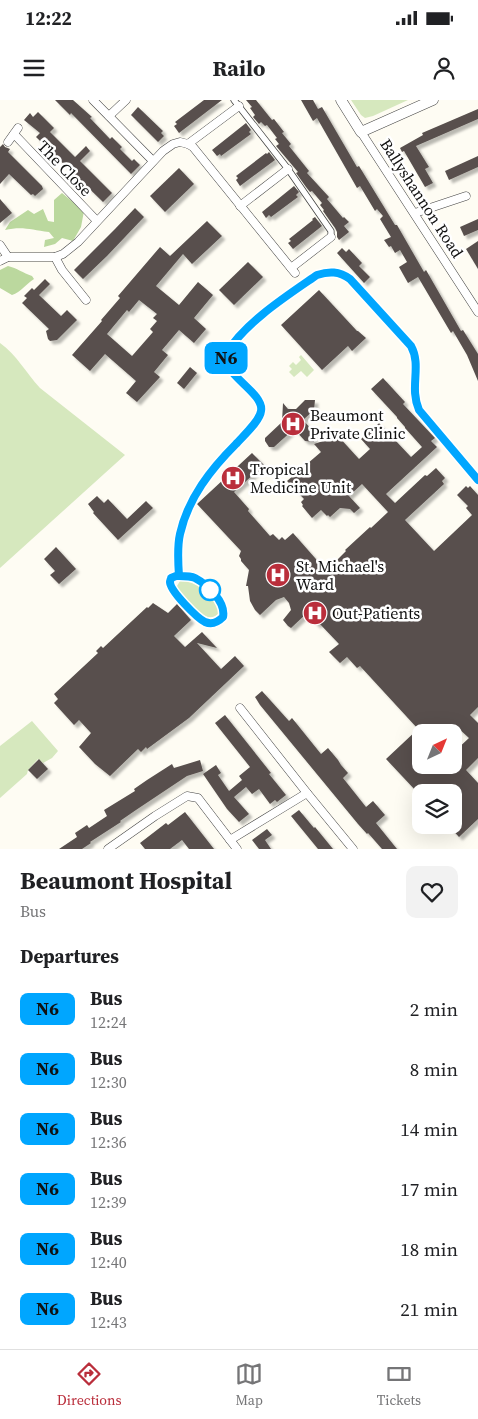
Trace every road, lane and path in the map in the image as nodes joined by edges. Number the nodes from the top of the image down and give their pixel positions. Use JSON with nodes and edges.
{"nodes":[{"id":1,"x":93,"y":100,"type":"edge"},
{"id":2,"x":126,"y":100,"type":"edge"},
{"id":3,"x":342,"y":100,"type":"edge"},
{"id":4,"x":433,"y":100,"type":"edge"},
{"id":5,"x":237,"y":103,"type":"edge"},
{"id":6,"x":109,"y":116,"type":"junction"},
{"id":7,"x":361,"y":132,"type":"junction"},
{"id":8,"x":8,"y":142,"type":"dead end"},
{"id":9,"x":188,"y":144,"type":"junction"},
{"id":10,"x":153,"y":161,"type":"junction"},
{"id":11,"x":288,"y":169,"type":"junction"},
{"id":12,"x":466,"y":196,"type":"dead end"},
{"id":13,"x":240,"y":206,"type":"junction"},
{"id":14,"x":415,"y":212,"type":"junction"},
{"id":15,"x":97,"y":221,"type":"junction"},
{"id":16,"x":331,"y":237,"type":"joint"},
{"id":17,"x":0,"y":245,"type":"edge"},
{"id":18,"x":8,"y":257,"type":"junction"},
{"id":19,"x":55,"y":257,"type":"junction"},
{"id":20,"x":0,"y":261,"type":"edge"},
{"id":21,"x":86,"y":300,"type":"dead end"},
{"id":22,"x":478,"y":312,"type":"edge"},
{"id":23,"x":240,"y":708,"type":"dead end"},
{"id":24,"x":307,"y":794,"type":"junction"},
{"id":25,"x":230,"y":840,"type":"junction"},
{"id":26,"x":120,"y":846,"type":"edge"},
{"id":27,"x":108,"y":849,"type":"edge"},
{"id":28,"x":237,"y":849,"type":"edge"},
{"id":29,"x":354,"y":849,"type":"edge"}],
"edges":[{"from":1,"to":6,"type":"street"},
{"from":2,"to":6,"type":"street"},
{"from":3,"to":7,"type":"street","name":"Ballyshannon Road"},
{"from":4,"to":7,"type":"street"},
{"from":5,"to":9,"type":"street"},
{"from":5,"to":11,"type":"street"},
{"from":6,"to":10,"type":"street"},
{"from":7,"to":14,"type":"street","name":"Ballyshannon Road"},
{"from":8,"to":15,"type":"street","name":"The Close"},
{"from":9,"to":10,"type":"street","name":"The Close"},
{"from":9,"to":13,"type":"street"},
{"from":10,"to":15,"type":"street","name":"The Close"},
{"from":11,"to":13,"type":"street"},
{"from":11,"to":16,"type":"street"},
{"from":12,"to":14,"type":"street"},
{"from":13,"to":16,"type":"street"},
{"from":14,"to":22,"type":"street","name":"Ballyshannon Road"},
{"from":15,"to":19,"type":"street","name":"The Close"},
{"from":17,"to":18,"type":"street"},
{"from":18,"to":19,"type":"street"},
{"from":18,"to":20,"type":"street"},
{"from":19,"to":21,"type":"street"},
{"from":23,"to":24,"type":"street"},
{"from":24,"to":25,"type":"street"},
{"from":24,"to":29,"type":"street"},
{"from":25,"to":26,"type":"street"},
{"from":25,"to":28,"type":"street"},
{"from":26,"to":27,"type":"street"}]}
